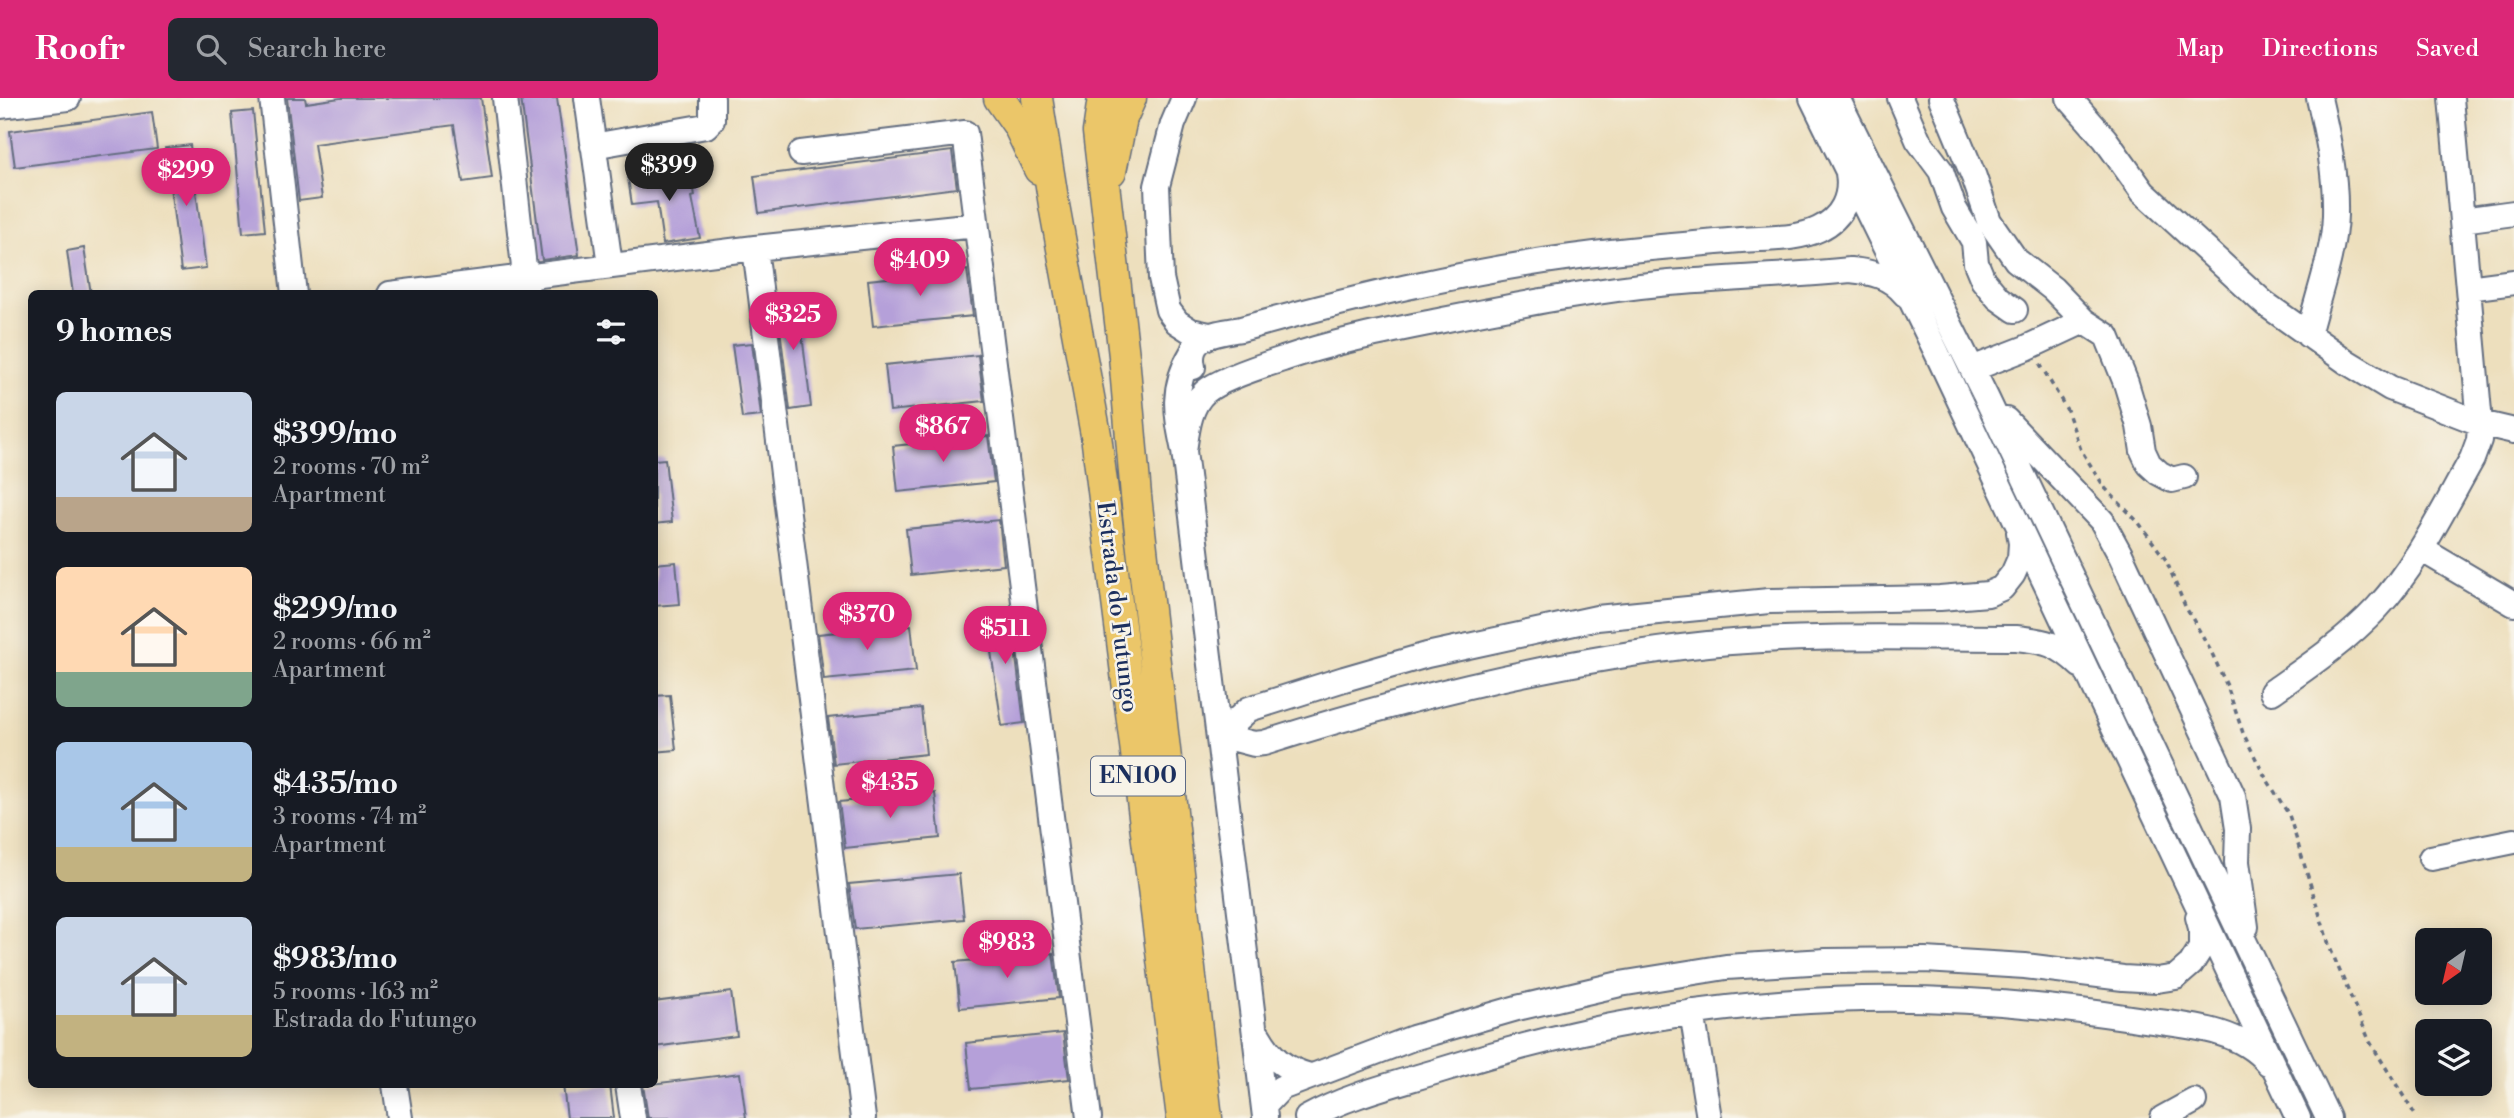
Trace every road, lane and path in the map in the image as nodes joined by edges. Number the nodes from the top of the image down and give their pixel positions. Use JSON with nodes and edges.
{"nodes":[{"id":1,"x":68,"y":98,"type":"edge"},
{"id":2,"x":272,"y":98,"type":"edge"},
{"id":3,"x":505,"y":98,"type":"edge"},
{"id":4,"x":587,"y":98,"type":"edge"},
{"id":5,"x":712,"y":98,"type":"edge"},
{"id":6,"x":999,"y":98,"type":"edge"},
{"id":7,"x":1037,"y":98,"type":"edge"},
{"id":8,"x":1103,"y":98,"type":"edge"},
{"id":9,"x":1131,"y":98,"type":"edge"},
{"id":10,"x":1184,"y":98,"type":"edge"},
{"id":11,"x":1812,"y":98,"type":"edge"},
{"id":12,"x":1838,"y":98,"type":"edge"},
{"id":13,"x":1900,"y":98,"type":"edge"},
{"id":14,"x":1941,"y":98,"type":"edge"},
{"id":15,"x":2069,"y":98,"type":"edge"},
{"id":16,"x":2319,"y":98,"type":"edge"},
{"id":17,"x":2451,"y":98,"type":"edge"},
{"id":18,"x":0,"y":106,"type":"edge"},
{"id":19,"x":593,"y":146,"type":"junction"},
{"id":20,"x":801,"y":153,"type":"dead end"},
{"id":21,"x":1848,"y":172,"type":"junction"},
{"id":22,"x":1107,"y":199,"type":"junction"},
{"id":23,"x":1054,"y":205,"type":"junction"},
{"id":24,"x":2514,"y":213,"type":"edge"},
{"id":25,"x":2462,"y":220,"type":"junction"},
{"id":26,"x":976,"y":225,"type":"junction"},
{"id":27,"x":2001,"y":239,"type":"junction"},
{"id":28,"x":1974,"y":242,"type":"junction"},
{"id":29,"x":755,"y":248,"type":"junction"},
{"id":30,"x":1541,"y":262,"type":"junction"},
{"id":31,"x":610,"y":265,"type":"junction"},
{"id":32,"x":1470,"y":275,"type":"junction"},
{"id":33,"x":2514,"y":282,"type":"edge"},
{"id":34,"x":526,"y":285,"type":"edge"},
{"id":35,"x":2468,"y":288,"type":"junction"},
{"id":36,"x":294,"y":290,"type":"edge"},
{"id":37,"x":450,"y":290,"type":"edge"},
{"id":38,"x":1547,"y":300,"type":"junction"},
{"id":39,"x":1914,"y":306,"type":"junction"},
{"id":40,"x":2015,"y":310,"type":"dead end"},
{"id":41,"x":1478,"y":313,"type":"junction"},
{"id":42,"x":2084,"y":321,"type":"junction"},
{"id":43,"x":1209,"y":335,"type":"junction"},
{"id":44,"x":2308,"y":335,"type":"junction"},
{"id":45,"x":2026,"y":348,"type":"junction"},
{"id":46,"x":1192,"y":353,"type":"junction"},
{"id":47,"x":1972,"y":369,"type":"junction"},
{"id":48,"x":1222,"y":383,"type":"junction"},
{"id":49,"x":1986,"y":397,"type":"junction"},
{"id":50,"x":2480,"y":423,"type":"junction"},
{"id":51,"x":2514,"y":430,"type":"edge"},
{"id":52,"x":1184,"y":451,"type":"junction"},
{"id":53,"x":2184,"y":477,"type":"dead end"},
{"id":54,"x":2018,"y":524,"type":"junction"},
{"id":55,"x":2421,"y":549,"type":"junction"},
{"id":56,"x":2514,"y":604,"type":"edge"},
{"id":57,"x":1641,"y":614,"type":"junction"},
{"id":58,"x":1569,"y":624,"type":"junction"},
{"id":59,"x":1644,"y":652,"type":"junction"},
{"id":60,"x":1574,"y":663,"type":"junction"},
{"id":61,"x":1212,"y":673,"type":"junction"},
{"id":62,"x":2094,"y":686,"type":"junction"},
{"id":63,"x":2272,"y":692,"type":"dead end"},
{"id":64,"x":1263,"y":704,"type":"junction"},
{"id":65,"x":1220,"y":735,"type":"junction"},
{"id":66,"x":1264,"y":743,"type":"junction"},
{"id":67,"x":1227,"y":797,"type":"junction"},
{"id":68,"x":2514,"y":841,"type":"edge"},
{"id":69,"x":2431,"y":858,"type":"dead end"},
{"id":70,"x":2190,"y":889,"type":"junction"},
{"id":71,"x":1760,"y":965,"type":"junction"},
{"id":72,"x":1689,"y":973,"type":"junction"},
{"id":73,"x":2263,"y":981,"type":"junction"},
{"id":74,"x":1762,"y":1003,"type":"junction"},
{"id":75,"x":1692,"y":1012,"type":"junction"},
{"id":76,"x":1257,"y":1033,"type":"junction"},
{"id":77,"x":1310,"y":1076,"type":"junction"},
{"id":78,"x":2280,"y":1081,"type":"junction"},
{"id":79,"x":396,"y":1088,"type":"edge"},
{"id":80,"x":628,"y":1088,"type":"edge"},
{"id":81,"x":2194,"y":1101,"type":"dead end"},
{"id":82,"x":1362,"y":1107,"type":"edge"},
{"id":83,"x":1265,"y":1112,"type":"edge"},
{"id":84,"x":1311,"y":1116,"type":"edge"},
{"id":85,"x":400,"y":1118,"type":"edge"},
{"id":86,"x":633,"y":1118,"type":"edge"},
{"id":87,"x":863,"y":1118,"type":"edge"},
{"id":88,"x":1089,"y":1118,"type":"edge"},
{"id":89,"x":1182,"y":1118,"type":"edge"},
{"id":90,"x":1207,"y":1118,"type":"edge"},
{"id":91,"x":1709,"y":1118,"type":"edge"},
{"id":92,"x":2163,"y":1118,"type":"edge"},
{"id":93,"x":2298,"y":1118,"type":"edge"},
{"id":94,"x":2328,"y":1118,"type":"edge"},
{"id":95,"x":2417,"y":1118,"type":"edge"}],
"edges":[{"from":1,"to":18,"type":"street"},
{"from":2,"to":36,"type":"street"},
{"from":3,"to":34,"type":"street"},
{"from":4,"to":19,"type":"street"},
{"from":5,"to":19,"type":"street"},
{"from":6,"to":23,"type":"main road"},
{"from":7,"to":23,"type":"main road","name":"Estrada do Futungo"},
{"from":8,"to":22,"type":"main road","name":"Estrada do Futungo"},
{"from":9,"to":22,"type":"main road"},
{"from":10,"to":43,"type":"street"},
{"from":11,"to":21,"type":"street"},
{"from":12,"to":47,"type":"street"},
{"from":13,"to":28,"type":"street"},
{"from":14,"to":27,"type":"street"},
{"from":15,"to":44,"type":"street"},
{"from":16,"to":44,"type":"street"},
{"from":17,"to":25,"type":"street"},
{"from":19,"to":31,"type":"street"},
{"from":20,"to":26,"type":"street"},
{"from":21,"to":30,"type":"street"},
{"from":21,"to":39,"type":"street"},
{"from":22,"to":90,"type":"main road","name":"Estrada do Futungo","number":"EN100"},
{"from":23,"to":89,"type":"main road","name":"Estrada do Futungo","number":"EN100"},
{"from":24,"to":25,"type":"street"},
{"from":25,"to":35,"type":"street"},
{"from":26,"to":29,"type":"street"},
{"from":26,"to":88,"type":"street"},
{"from":27,"to":28,"type":"street"},
{"from":27,"to":42,"type":"street"},
{"from":28,"to":40,"type":"street"},
{"from":29,"to":31,"type":"street"},
{"from":29,"to":87,"type":"street"},
{"from":30,"to":32,"type":"street"},
{"from":30,"to":38,"type":"street"},
{"from":31,"to":34,"type":"street"},
{"from":32,"to":41,"type":"street"},
{"from":32,"to":43,"type":"street"},
{"from":33,"to":35,"type":"street"},
{"from":34,"to":37,"type":"street"},
{"from":35,"to":50,"type":"street"},
{"from":38,"to":39,"type":"street"},
{"from":38,"to":41,"type":"street"},
{"from":39,"to":54,"type":"street"},
{"from":41,"to":48,"type":"street"},
{"from":42,"to":45,"type":"street"},
{"from":42,"to":53,"type":"street"},
{"from":43,"to":46,"type":"street"},
{"from":44,"to":50,"type":"street"},
{"from":45,"to":47,"type":"street"},
{"from":45,"to":95,"type":"path"},
{"from":46,"to":48,"type":"street"},
{"from":46,"to":52,"type":"street"},
{"from":47,"to":49,"type":"street"},
{"from":48,"to":52,"type":"street"},
{"from":49,"to":73,"type":"street"},
{"from":49,"to":73,"type":"street"},
{"from":50,"to":51,"type":"street"},
{"from":50,"to":55,"type":"street"},
{"from":52,"to":61,"type":"street"},
{"from":54,"to":57,"type":"street"},
{"from":54,"to":62,"type":"street"},
{"from":55,"to":56,"type":"street"},
{"from":55,"to":63,"type":"street"},
{"from":57,"to":58,"type":"street"},
{"from":57,"to":59,"type":"street"},
{"from":58,"to":60,"type":"street"},
{"from":58,"to":64,"type":"street"},
{"from":59,"to":60,"type":"street"},
{"from":59,"to":62,"type":"street"},
{"from":60,"to":66,"type":"street"},
{"from":61,"to":64,"type":"street"},
{"from":61,"to":65,"type":"street"},
{"from":62,"to":70,"type":"street"},
{"from":64,"to":65,"type":"street"},
{"from":65,"to":66,"type":"street"},
{"from":65,"to":67,"type":"street"},
{"from":66,"to":67,"type":"street"},
{"from":67,"to":76,"type":"street"},
{"from":68,"to":69,"type":"street"},
{"from":70,"to":71,"type":"street"},
{"from":70,"to":78,"type":"street"},
{"from":71,"to":72,"type":"street"},
{"from":71,"to":74,"type":"street"},
{"from":72,"to":75,"type":"street"},
{"from":72,"to":77,"type":"street"},
{"from":73,"to":94,"type":"street"},
{"from":74,"to":75,"type":"street"},
{"from":74,"to":78,"type":"street"},
{"from":75,"to":82,"type":"street"},
{"from":75,"to":91,"type":"street"},
{"from":76,"to":77,"type":"street"},
{"from":76,"to":83,"type":"street"},
{"from":77,"to":83,"type":"street"},
{"from":78,"to":93,"type":"street"},
{"from":79,"to":85,"type":"street"},
{"from":80,"to":86,"type":"street"},
{"from":81,"to":92,"type":"street"},
{"from":82,"to":84,"type":"street"},
{"from":83,"to":84,"type":"street"}]}
